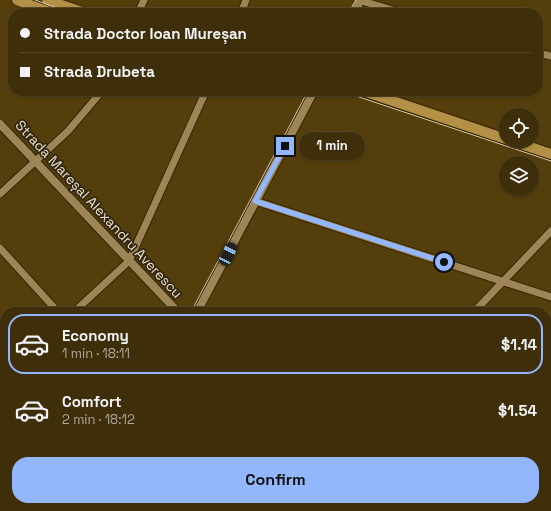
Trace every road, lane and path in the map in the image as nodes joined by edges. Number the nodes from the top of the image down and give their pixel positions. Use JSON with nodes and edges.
{"nodes":[{"id":1,"x":17,"y":0,"type":"edge"},
{"id":2,"x":47,"y":0,"type":"edge"},
{"id":3,"x":360,"y":0,"type":"edge"},
{"id":4,"x":39,"y":8,"type":"edge"},
{"id":5,"x":70,"y":8,"type":"edge"},
{"id":6,"x":386,"y":8,"type":"edge"},
{"id":7,"x":98,"y":96,"type":"edge"},
{"id":8,"x":204,"y":96,"type":"edge"},
{"id":9,"x":311,"y":96,"type":"edge"},
{"id":10,"x":379,"y":96,"type":"edge"},
{"id":11,"x":0,"y":124,"type":"edge"},
{"id":12,"x":499,"y":137,"type":"edge"},
{"id":13,"x":533,"y":148,"type":"edge"},
{"id":14,"x":551,"y":154,"type":"edge"},
{"id":15,"x":36,"y":162,"type":"junction"},
{"id":16,"x":0,"y":194,"type":"edge"},
{"id":17,"x":255,"y":201,"type":"junction"},
{"id":18,"x":551,"y":231,"type":"edge"},
{"id":19,"x":0,"y":248,"type":"edge"},
{"id":20,"x":129,"y":261,"type":"junction"},
{"id":21,"x":504,"y":282,"type":"junction"},
{"id":22,"x":551,"y":297,"type":"edge"},
{"id":23,"x":53,"y":307,"type":"edge"},
{"id":24,"x":79,"y":307,"type":"edge"},
{"id":25,"x":173,"y":307,"type":"edge"},
{"id":26,"x":200,"y":307,"type":"edge"},
{"id":27,"x":479,"y":307,"type":"edge"}],
"edges":[{"from":1,"to":4,"type":"main road"},
{"from":2,"to":5,"type":"main road"},
{"from":3,"to":6,"type":"street"},
{"from":7,"to":15,"type":"street"},
{"from":8,"to":20,"type":"street"},
{"from":9,"to":17,"type":"street"},
{"from":10,"to":12,"type":"main road"},
{"from":11,"to":15,"type":"street","name":"Strada Mareșal Alexandru Averescu"},
{"from":13,"to":14,"type":"main road"},
{"from":15,"to":16,"type":"street"},
{"from":15,"to":20,"type":"street","name":"Strada Mareșal Alexandru Averescu"},
{"from":17,"to":21,"type":"street"},
{"from":17,"to":26,"type":"street"},
{"from":18,"to":21,"type":"street"},
{"from":19,"to":23,"type":"street"},
{"from":20,"to":24,"type":"street"},
{"from":20,"to":25,"type":"street","name":"Strada Mareșal Alexandru Averescu"},
{"from":21,"to":22,"type":"street"},
{"from":21,"to":27,"type":"street"}]}
